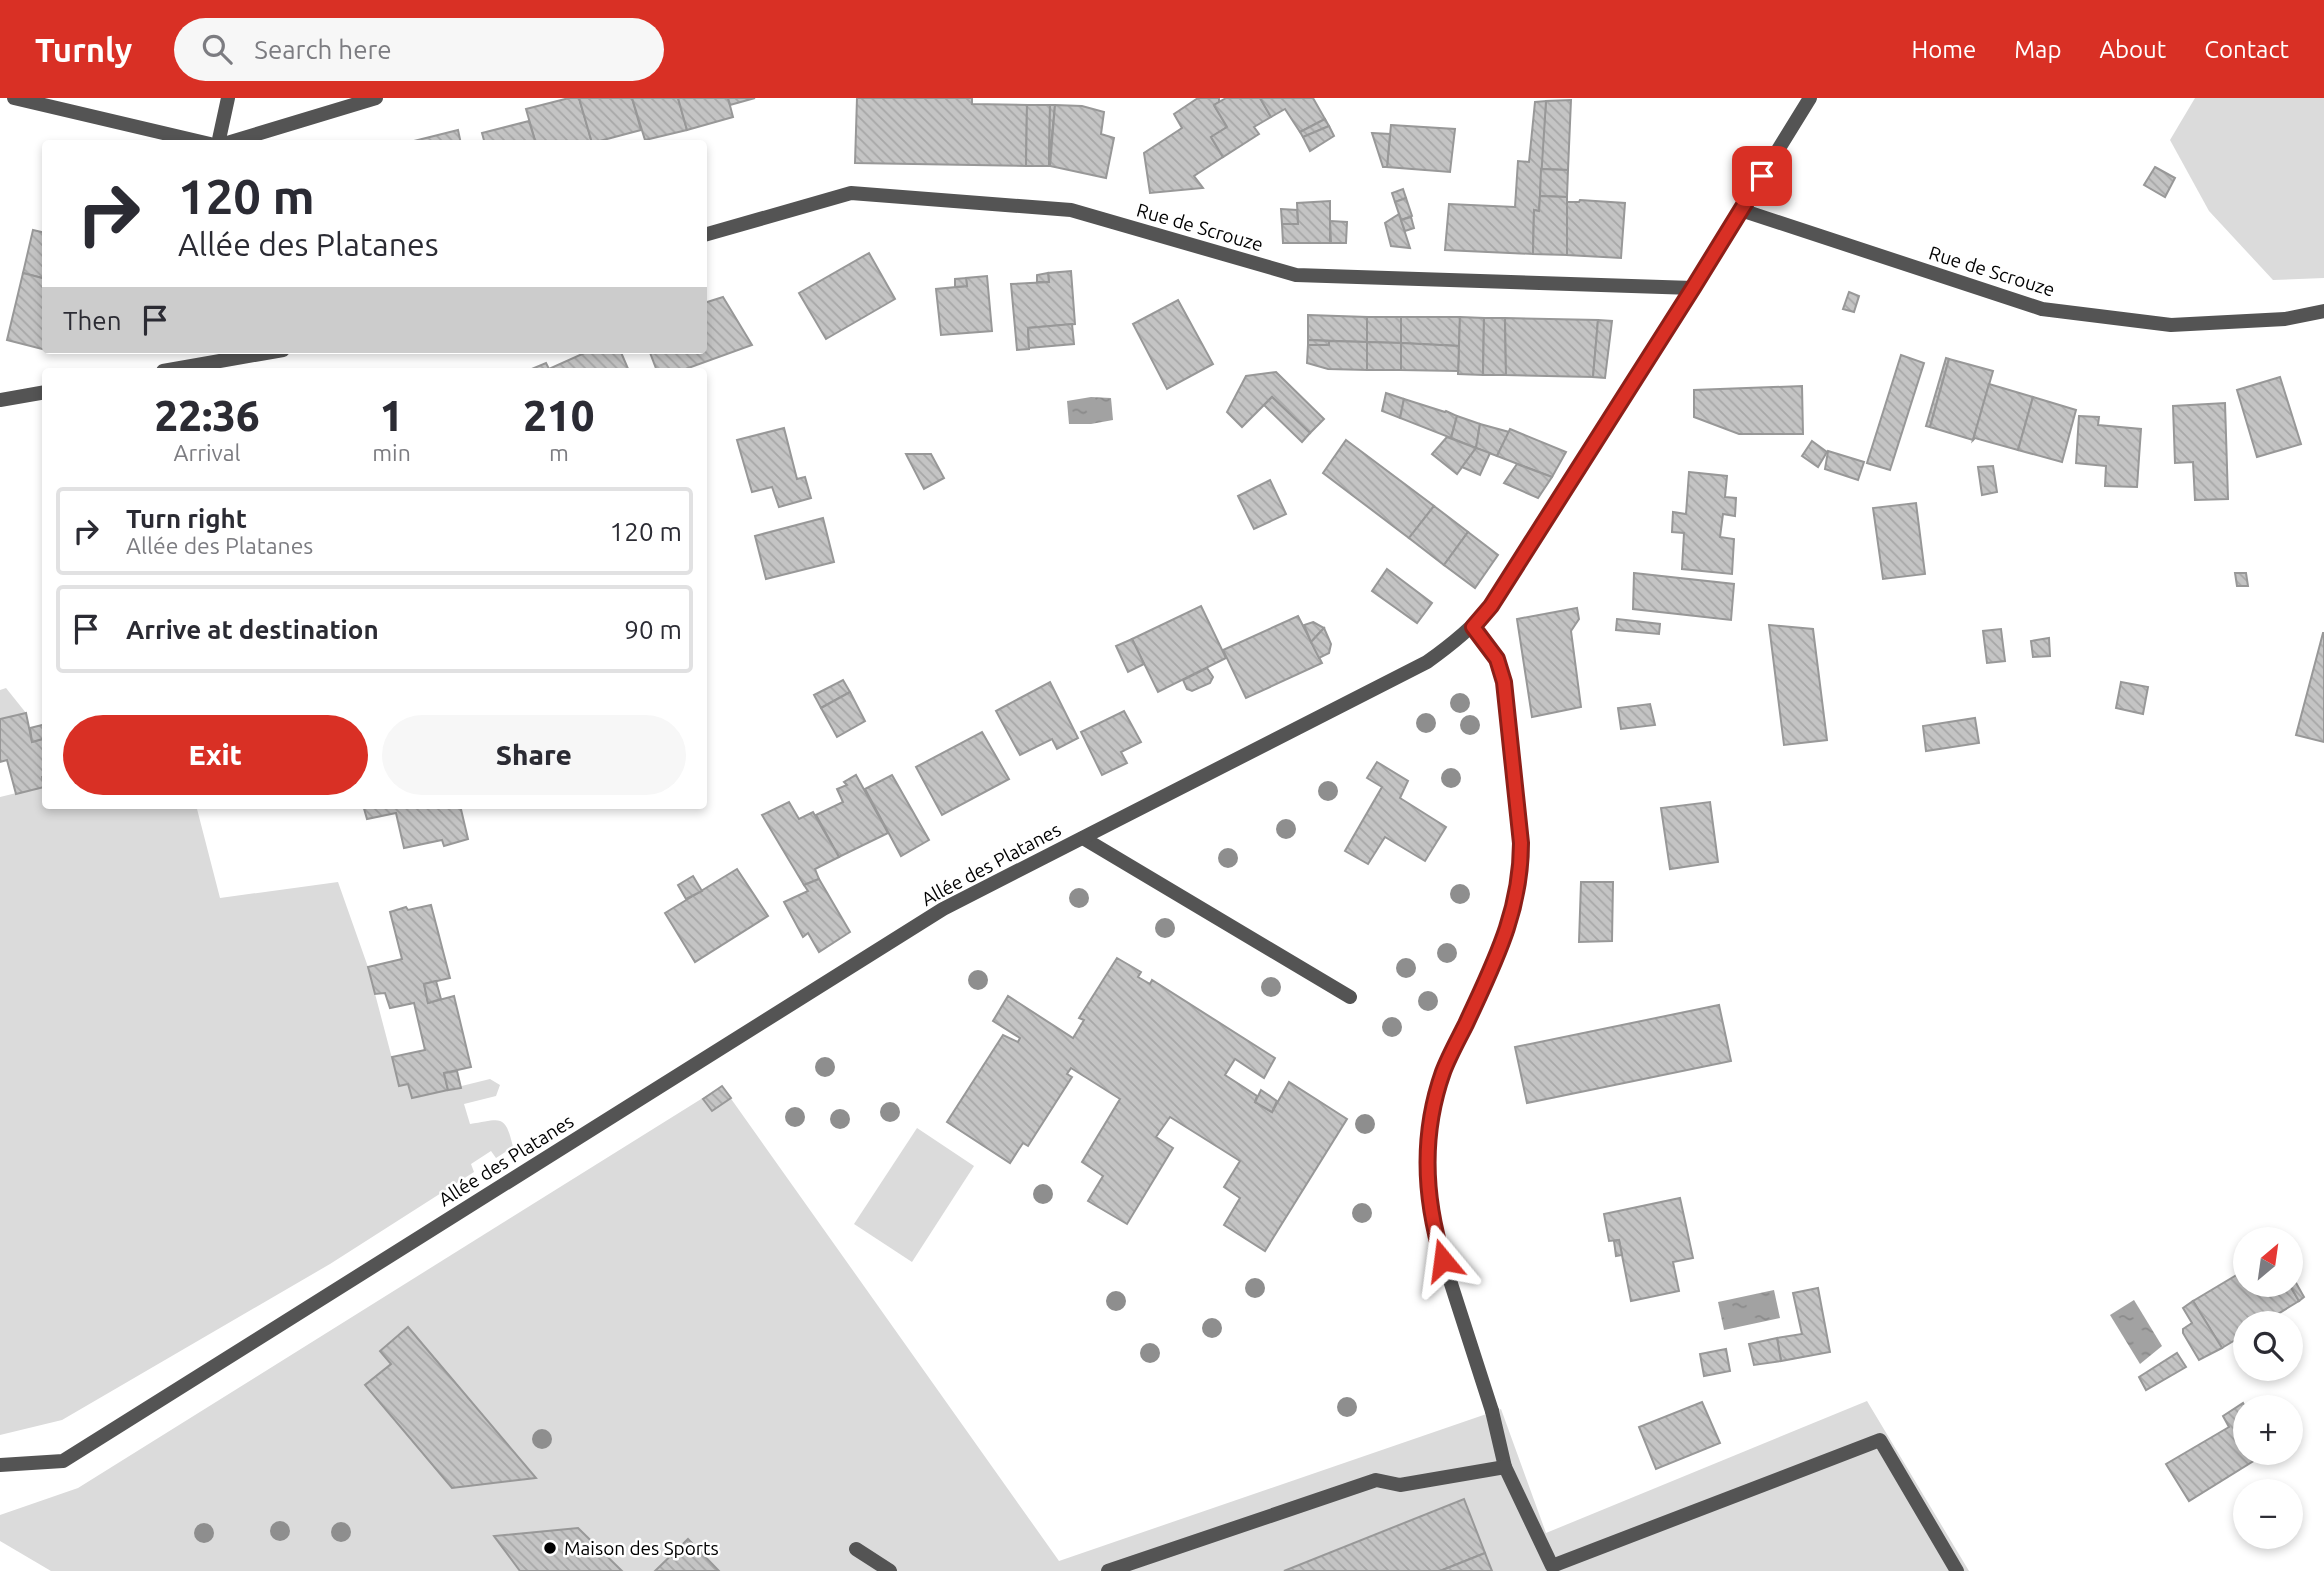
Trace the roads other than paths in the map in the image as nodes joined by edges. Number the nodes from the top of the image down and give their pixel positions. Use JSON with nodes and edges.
{"nodes":[{"id":1,"x":14,"y":98,"type":"edge"},
{"id":2,"x":228,"y":98,"type":"edge"},
{"id":3,"x":376,"y":98,"type":"edge"},
{"id":4,"x":1810,"y":98,"type":"edge"},
{"id":5,"x":193,"y":140,"type":"edge"},
{"id":6,"x":219,"y":140,"type":"edge"},
{"id":7,"x":237,"y":140,"type":"edge"},
{"id":8,"x":1741,"y":210,"type":"junction"},
{"id":9,"x":707,"y":234,"type":"edge"},
{"id":10,"x":1693,"y":288,"type":"junction"},
{"id":11,"x":2324,"y":311,"type":"edge"},
{"id":12,"x":260,"y":354,"type":"edge"},
{"id":13,"x":180,"y":368,"type":"edge"},
{"id":14,"x":42,"y":393,"type":"edge"},
{"id":15,"x":0,"y":400,"type":"edge"},
{"id":16,"x":1473,"y":627,"type":"junction"},
{"id":17,"x":1083,"y":838,"type":"junction"},
{"id":18,"x":1350,"y":997,"type":"dead end"},
{"id":19,"x":0,"y":1465,"type":"edge"},
{"id":20,"x":1504,"y":1467,"type":"junction"},
{"id":21,"x":856,"y":1549,"type":"dead end"},
{"id":22,"x":890,"y":1571,"type":"edge"},
{"id":23,"x":1108,"y":1571,"type":"edge"},
{"id":24,"x":1957,"y":1571,"type":"edge"}],
"edges":[{"from":1,"to":5,"type":"street"},
{"from":2,"to":6,"type":"street"},
{"from":3,"to":7,"type":"street"},
{"from":4,"to":8,"type":"street","name":"Allée des Platanes"},
{"from":8,"to":10,"type":"street","name":"Allée des Platanes"},
{"from":8,"to":11,"type":"street","name":"Rue de Scrouze"},
{"from":9,"to":10,"type":"street","name":"Rue de Scrouze"},
{"from":10,"to":16,"type":"street","name":"Allée des Platanes"},
{"from":12,"to":13,"type":"street"},
{"from":14,"to":15,"type":"street"},
{"from":16,"to":17,"type":"street","name":"Allée des Platanes"},
{"from":16,"to":20,"type":"street"},
{"from":17,"to":18,"type":"street"},
{"from":17,"to":19,"type":"street","name":"Allée des Platanes"},
{"from":20,"to":23,"type":"street"},
{"from":20,"to":24,"type":"street"},
{"from":21,"to":22,"type":"street"}]}
